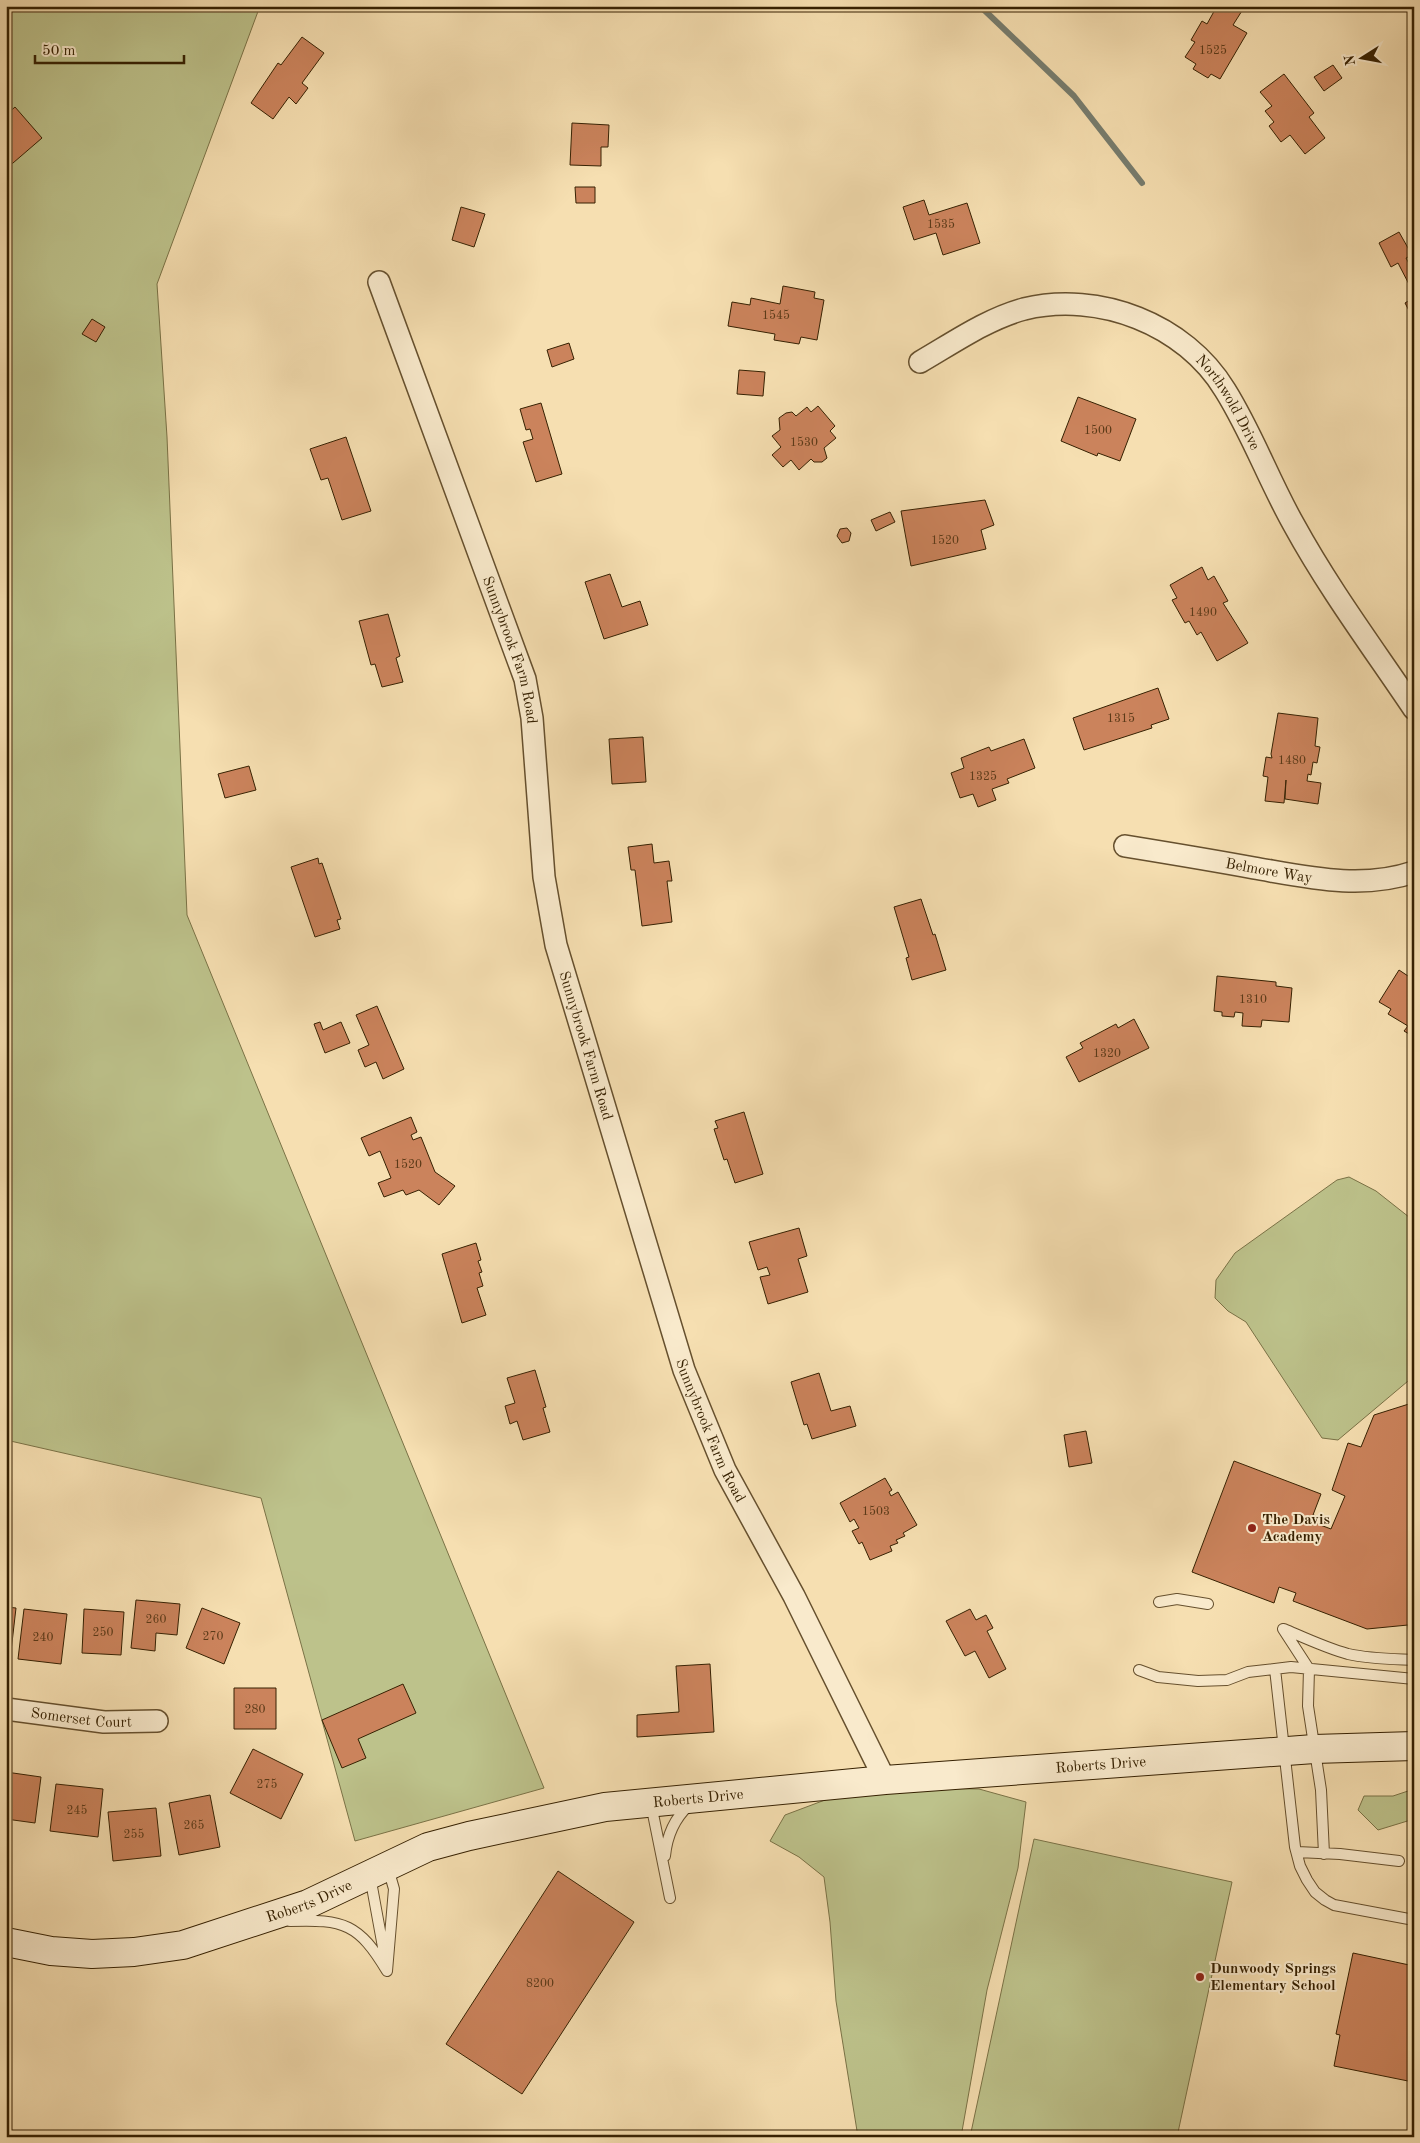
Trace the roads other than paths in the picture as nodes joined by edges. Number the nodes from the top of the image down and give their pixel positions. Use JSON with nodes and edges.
{"nodes":[{"id":1,"x":379,"y":282,"type":"dead end"},
{"id":2,"x":920,"y":362,"type":"dead end"},
{"id":3,"x":1414,"y":709,"type":"edge"},
{"id":4,"x":1125,"y":846,"type":"dead end"},
{"id":5,"x":1414,"y":872,"type":"edge"},
{"id":6,"x":1160,"y":1602,"type":"dead end"},
{"id":7,"x":1208,"y":1604,"type":"dead end"},
{"id":8,"x":1414,"y":1660,"type":"edge"},
{"id":9,"x":1275,"y":1669,"type":"junction"},
{"id":10,"x":1309,"y":1669,"type":"junction"},
{"id":11,"x":1139,"y":1670,"type":"dead end"},
{"id":12,"x":1414,"y":1680,"type":"edge"},
{"id":13,"x":6,"y":1709,"type":"edge"},
{"id":14,"x":157,"y":1721,"type":"dead end"},
{"id":15,"x":1414,"y":1746,"type":"edge"},
{"id":16,"x":1314,"y":1749,"type":"junction"},
{"id":17,"x":1286,"y":1751,"type":"junction"},
{"id":18,"x":885,"y":1780,"type":"junction"},
{"id":19,"x":702,"y":1797,"type":"junction"},
{"id":20,"x":651,"y":1802,"type":"junction"},
{"id":21,"x":1297,"y":1852,"type":"junction"},
{"id":22,"x":1324,"y":1854,"type":"junction"},
{"id":23,"x":1399,"y":1861,"type":"dead end"},
{"id":24,"x":379,"y":1871,"type":"junction"},
{"id":25,"x":665,"y":1872,"type":"junction"},
{"id":26,"x":670,"y":1898,"type":"dead end"},
{"id":27,"x":1414,"y":1920,"type":"edge"},
{"id":28,"x":253,"y":1922,"type":"junction"},
{"id":29,"x":6,"y":1942,"type":"edge"},
{"id":30,"x":387,"y":1971,"type":"junction"}],
"edges":[{"from":1,"to":18,"type":"street","name":"Sunnybrook Farm Road"},
{"from":2,"to":3,"type":"street","name":"Northwold Drive"},
{"from":4,"to":5,"type":"street","name":"Belmore Way"},
{"from":6,"to":7,"type":"lane"},
{"from":8,"to":10,"type":"lane"},
{"from":9,"to":10,"type":"lane"},
{"from":9,"to":11,"type":"lane"},
{"from":9,"to":17,"type":"lane"},
{"from":10,"to":12,"type":"lane"},
{"from":10,"to":16,"type":"lane"},
{"from":13,"to":14,"type":"street","name":"Somerset Court"},
{"from":15,"to":16,"type":"street","name":"Roberts Drive"},
{"from":16,"to":17,"type":"street","name":"Roberts Drive"},
{"from":16,"to":22,"type":"lane"},
{"from":17,"to":18,"type":"street","name":"Roberts Drive"},
{"from":17,"to":21,"type":"lane"},
{"from":18,"to":19,"type":"street","name":"Roberts Drive"},
{"from":19,"to":20,"type":"street","name":"Roberts Drive"},
{"from":19,"to":25,"type":"lane"},
{"from":20,"to":24,"type":"street","name":"Roberts Drive"},
{"from":20,"to":25,"type":"lane"},
{"from":21,"to":22,"type":"lane"},
{"from":21,"to":27,"type":"lane"},
{"from":22,"to":23,"type":"lane"},
{"from":24,"to":28,"type":"street","name":"Roberts Drive"},
{"from":24,"to":30,"type":"lane"},
{"from":24,"to":30,"type":"lane"},
{"from":25,"to":26,"type":"lane"},
{"from":28,"to":29,"type":"street","name":"Roberts Drive"},
{"from":28,"to":30,"type":"lane"}]}
